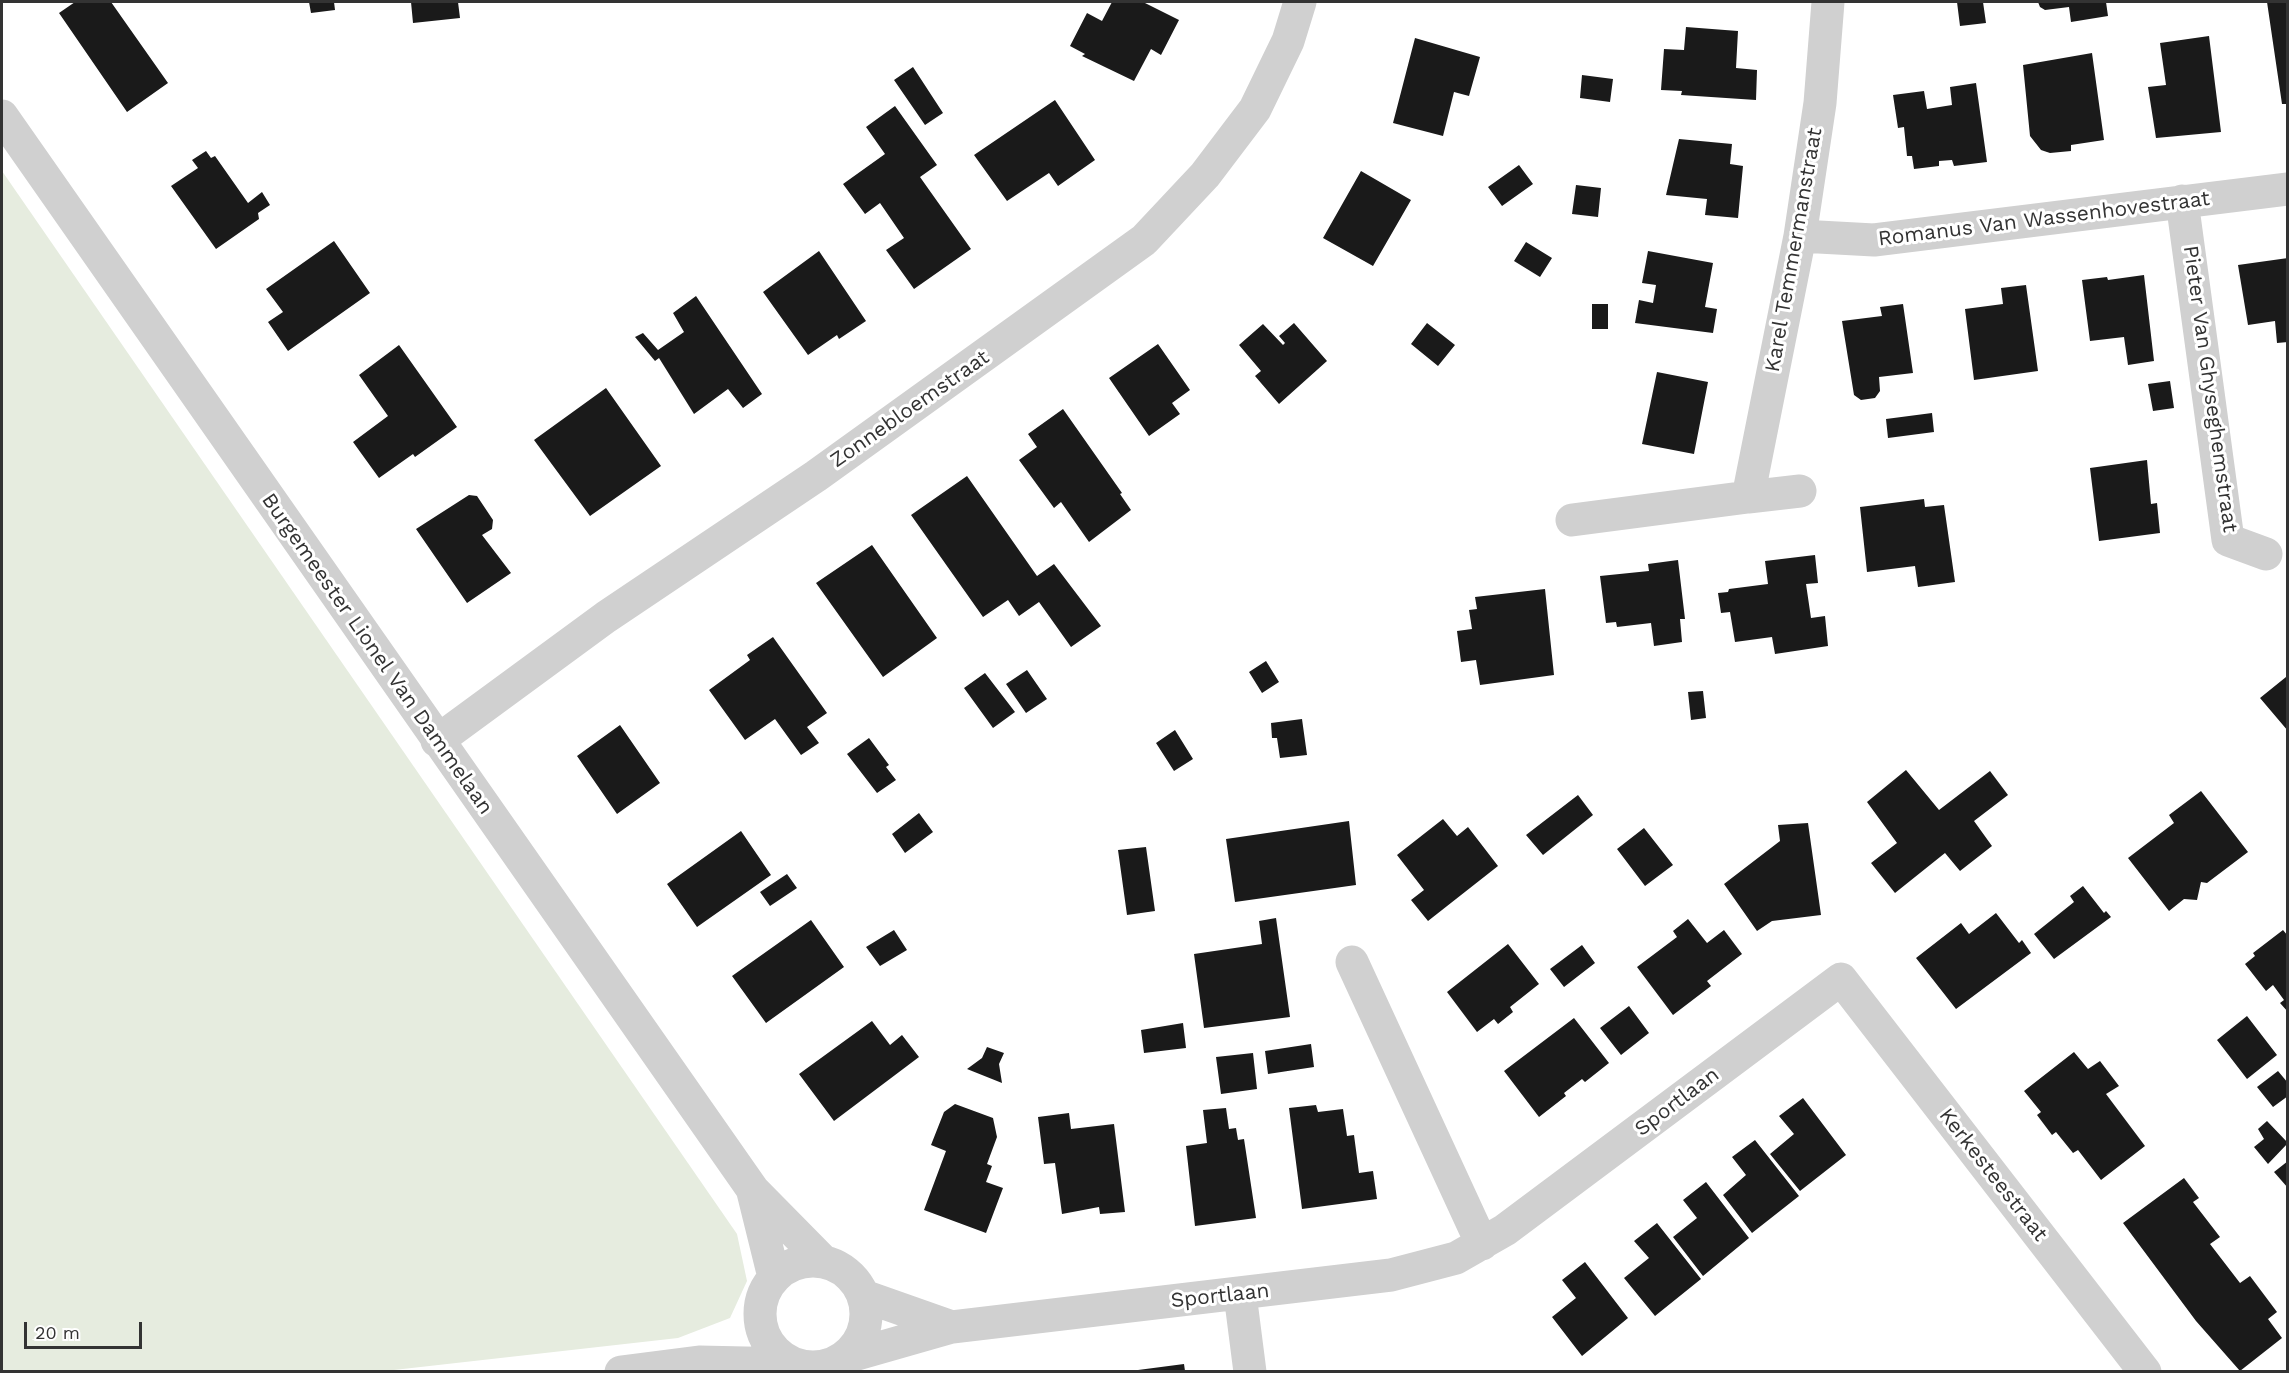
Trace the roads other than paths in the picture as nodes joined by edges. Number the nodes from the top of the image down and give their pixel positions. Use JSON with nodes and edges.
{"nodes":[{"id":1,"x":1300,"y":2,"type":"edge"},
{"id":2,"x":1828,"y":2,"type":"edge"},
{"id":3,"x":2,"y":116,"type":"edge"},
{"id":4,"x":2288,"y":189,"type":"edge"},
{"id":5,"x":2182,"y":201,"type":"junction"},
{"id":6,"x":1800,"y":236,"type":"junction"},
{"id":7,"x":1800,"y":491,"type":"dead end"},
{"id":8,"x":1748,"y":496,"type":"junction"},
{"id":9,"x":1572,"y":520,"type":"dead end"},
{"id":10,"x":2266,"y":554,"type":"dead end"},
{"id":11,"x":437,"y":741,"type":"junction"},
{"id":12,"x":1352,"y":962,"type":"dead end"},
{"id":13,"x":1841,"y":979,"type":"joint"},
{"id":14,"x":753,"y":1190,"type":"junction"},
{"id":15,"x":1482,"y":1244,"type":"junction"},
{"id":16,"x":823,"y":1261,"type":"junction"},
{"id":17,"x":774,"y":1277,"type":"junction"},
{"id":18,"x":1240,"y":1294,"type":"junction"},
{"id":19,"x":864,"y":1296,"type":"junction"},
{"id":20,"x":760,"y":1325,"type":"junction"},
{"id":21,"x":952,"y":1326,"type":"junction"},
{"id":22,"x":847,"y":1357,"type":"junction"},
{"id":23,"x":699,"y":1362,"type":"junction"},
{"id":24,"x":792,"y":1364,"type":"junction"},
{"id":25,"x":621,"y":1371,"type":"edge"},
{"id":26,"x":1250,"y":1371,"type":"edge"},
{"id":27,"x":2145,"y":1371,"type":"edge"}],
"edges":[{"from":1,"to":11,"type":"street","name":"Zonnebloemstraat"},
{"from":2,"to":6,"type":"street","name":"Karel Temmermanstraat"},
{"from":3,"to":11,"type":"street","name":"Burgemeester Lionel Van Dammelaan"},
{"from":4,"to":5,"type":"street","name":"Romanus Van Wassenhovestraat"},
{"from":5,"to":6,"type":"street","name":"Romanus Van Wassenhovestraat"},
{"from":5,"to":10,"type":"street","name":"Pieter Van Ghyseghemstraat"},
{"from":6,"to":8,"type":"street","name":"Karel Temmermanstraat"},
{"from":7,"to":8,"type":"street"},
{"from":8,"to":9,"type":"street"},
{"from":11,"to":14,"type":"street","name":"Burgemeester Lionel Van Dammelaan"},
{"from":12,"to":15,"type":"street"},
{"from":13,"to":15,"type":"street","name":"Sportlaan"},
{"from":13,"to":27,"type":"street","name":"Kerkesteestraat"},
{"from":14,"to":16,"type":"street","name":"Burgemeester Lionel Van Dammelaan"},
{"from":14,"to":17,"type":"street","name":"Burgemeester Lionel Van Dammelaan"},
{"from":15,"to":18,"type":"street","name":"Sportlaan"},
{"from":16,"to":17,"type":"street"},
{"from":16,"to":19,"type":"street"},
{"from":17,"to":20,"type":"street"},
{"from":18,"to":21,"type":"street","name":"Sportlaan"},
{"from":18,"to":26,"type":"street"},
{"from":19,"to":21,"type":"street","name":"Sportlaan"},
{"from":19,"to":22,"type":"street"},
{"from":20,"to":23,"type":"street"},
{"from":20,"to":24,"type":"street"},
{"from":21,"to":22,"type":"street","name":"Sportlaan"},
{"from":22,"to":24,"type":"street"},
{"from":23,"to":24,"type":"street"},
{"from":23,"to":25,"type":"street"}]}
